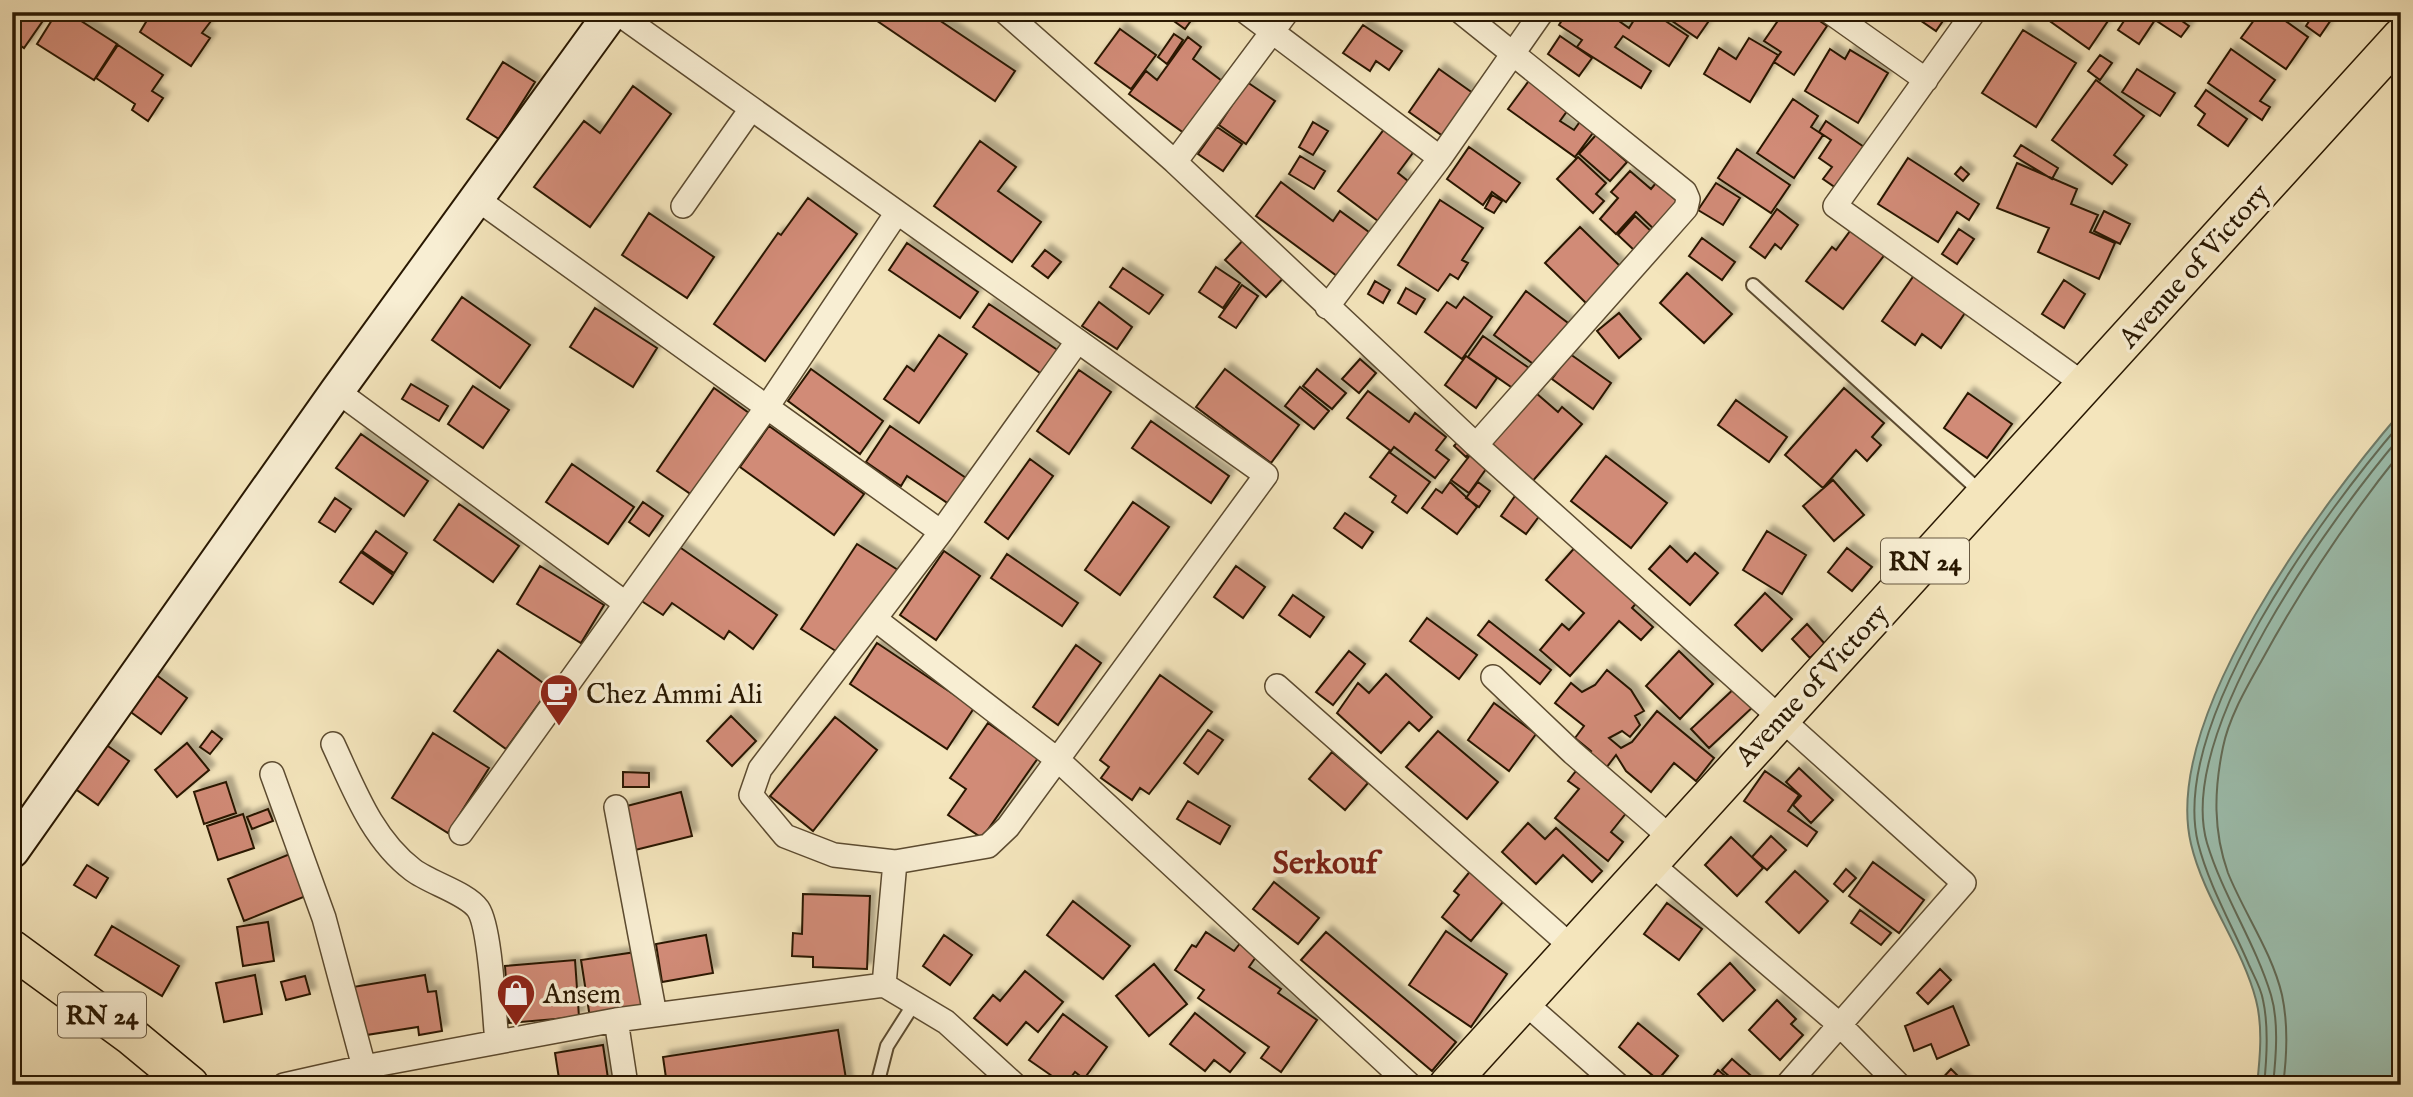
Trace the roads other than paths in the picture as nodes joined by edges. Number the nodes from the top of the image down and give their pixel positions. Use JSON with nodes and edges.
{"nodes":[{"id":1,"x":614,"y":12,"type":"edge"},
{"id":2,"x":1005,"y":12,"type":"edge"},
{"id":3,"x":1246,"y":12,"type":"edge"},
{"id":4,"x":1287,"y":12,"type":"edge"},
{"id":5,"x":1461,"y":12,"type":"edge"},
{"id":6,"x":1542,"y":12,"type":"edge"},
{"id":7,"x":1830,"y":12,"type":"edge"},
{"id":8,"x":1974,"y":12,"type":"edge"},
{"id":9,"x":1273,"y":32,"type":"junction"},
{"id":10,"x":2401,"y":37,"type":"edge"},
{"id":11,"x":1514,"y":53,"type":"junction"},
{"id":12,"x":1926,"y":80,"type":"junction"},
{"id":13,"x":751,"y":109,"type":"junction"},
{"id":14,"x":1440,"y":158,"type":"junction"},
{"id":15,"x":1175,"y":162,"type":"junction"},
{"id":16,"x":477,"y":199,"type":"junction"},
{"id":17,"x":683,"y":206,"type":"dead end"},
{"id":18,"x":896,"y":214,"type":"junction"},
{"id":19,"x":1753,"y":285,"type":"dead end"},
{"id":20,"x":1327,"y":307,"type":"junction"},
{"id":21,"x":1077,"y":342,"type":"junction"},
{"id":22,"x":2085,"y":385,"type":"junction"},
{"id":23,"x":337,"y":391,"type":"junction"},
{"id":24,"x":766,"y":407,"type":"junction"},
{"id":25,"x":1476,"y":445,"type":"junction"},
{"id":26,"x":1985,"y":496,"type":"junction"},
{"id":27,"x":941,"y":532,"type":"junction"},
{"id":28,"x":625,"y":603,"type":"junction"},
{"id":29,"x":875,"y":619,"type":"junction"},
{"id":30,"x":1493,"y":677,"type":"dead end"},
{"id":31,"x":1277,"y":686,"type":"dead end"},
{"id":32,"x":1780,"y":718,"type":"junction"},
{"id":33,"x":333,"y":744,"type":"dead end"},
{"id":34,"x":1058,"y":760,"type":"junction"},
{"id":35,"x":272,"y":774,"type":"dead end"},
{"id":36,"x":616,"y":807,"type":"dead end"},
{"id":37,"x":461,"y":833,"type":"dead end"},
{"id":38,"x":1660,"y":849,"type":"junction"},
{"id":39,"x":12,"y":851,"type":"edge"},
{"id":40,"x":895,"y":862,"type":"junction"},
{"id":41,"x":1573,"y":948,"type":"junction"},
{"id":42,"x":12,"y":950,"type":"edge"},
{"id":43,"x":884,"y":985,"type":"junction"},
{"id":44,"x":915,"y":1002,"type":"junction"},
{"id":45,"x":1524,"y":1002,"type":"junction"},
{"id":46,"x":655,"y":1015,"type":"junction"},
{"id":47,"x":616,"y":1020,"type":"junction"},
{"id":48,"x":1840,"y":1025,"type":"junction"},
{"id":49,"x":497,"y":1042,"type":"junction"},
{"id":50,"x":364,"y":1067,"type":"junction"},
{"id":51,"x":190,"y":1085,"type":"edge"},
{"id":52,"x":284,"y":1085,"type":"edge"},
{"id":53,"x":625,"y":1085,"type":"edge"},
{"id":54,"x":877,"y":1085,"type":"edge"},
{"id":55,"x":1015,"y":1085,"type":"edge"},
{"id":56,"x":1410,"y":1085,"type":"edge"},
{"id":57,"x":1448,"y":1085,"type":"edge"},
{"id":58,"x":1618,"y":1085,"type":"edge"},
{"id":59,"x":1787,"y":1085,"type":"edge"},
{"id":60,"x":1899,"y":1085,"type":"edge"}],
"edges":[{"from":1,"to":13,"type":"street"},
{"from":1,"to":16,"type":"main road"},
{"from":2,"to":15,"type":"street"},
{"from":3,"to":9,"type":"street"},
{"from":4,"to":9,"type":"street"},
{"from":5,"to":11,"type":"street"},
{"from":6,"to":11,"type":"street"},
{"from":7,"to":12,"type":"street"},
{"from":8,"to":12,"type":"street"},
{"from":9,"to":14,"type":"street"},
{"from":9,"to":15,"type":"street"},
{"from":10,"to":22,"type":"main road","name":"Avenue of Victory","number":"RN 24"},
{"from":11,"to":14,"type":"street"},
{"from":11,"to":25,"type":"street"},
{"from":12,"to":22,"type":"street"},
{"from":13,"to":17,"type":"street"},
{"from":13,"to":18,"type":"street"},
{"from":14,"to":20,"type":"street"},
{"from":15,"to":20,"type":"street"},
{"from":16,"to":23,"type":"main road"},
{"from":16,"to":24,"type":"street"},
{"from":18,"to":21,"type":"street"},
{"from":18,"to":24,"type":"street"},
{"from":19,"to":26,"type":"lane"},
{"from":20,"to":25,"type":"street"},
{"from":21,"to":27,"type":"street"},
{"from":21,"to":34,"type":"street"},
{"from":22,"to":26,"type":"main road","name":"Avenue of Victory","number":"RN 24"},
{"from":23,"to":28,"type":"street"},
{"from":23,"to":39,"type":"main road"},
{"from":24,"to":27,"type":"street"},
{"from":24,"to":28,"type":"street"},
{"from":25,"to":32,"type":"street"},
{"from":26,"to":32,"type":"main road","name":"Avenue of Victory","number":"RN 24"},
{"from":27,"to":29,"type":"street"},
{"from":28,"to":37,"type":"street"},
{"from":29,"to":34,"type":"street"},
{"from":29,"to":40,"type":"street"},
{"from":30,"to":38,"type":"street"},
{"from":31,"to":41,"type":"street"},
{"from":32,"to":38,"type":"main road","name":"Avenue of Victory","number":"RN 24"},
{"from":32,"to":48,"type":"street"},
{"from":33,"to":49,"type":"street"},
{"from":34,"to":40,"type":"street"},
{"from":34,"to":56,"type":"street"},
{"from":35,"to":50,"type":"street"},
{"from":36,"to":46,"type":"street"},
{"from":38,"to":41,"type":"main road","name":"Avenue of Victory","number":"RN 24"},
{"from":38,"to":48,"type":"street"},
{"from":40,"to":43,"type":"street"},
{"from":41,"to":45,"type":"main road","name":"Avenue of Victory","number":"RN 24"},
{"from":42,"to":51,"type":"main road","number":"RN 24"},
{"from":43,"to":44,"type":"street"},
{"from":43,"to":46,"type":"street"},
{"from":44,"to":54,"type":"lane"},
{"from":44,"to":55,"type":"street"},
{"from":45,"to":57,"type":"main road","name":"Avenue of Victory","number":"RN 24"},
{"from":45,"to":58,"type":"street"},
{"from":46,"to":47,"type":"street"},
{"from":47,"to":49,"type":"street"},
{"from":47,"to":53,"type":"street"},
{"from":48,"to":59,"type":"street"},
{"from":48,"to":60,"type":"street"},
{"from":49,"to":50,"type":"street"},
{"from":50,"to":52,"type":"street"}]}
